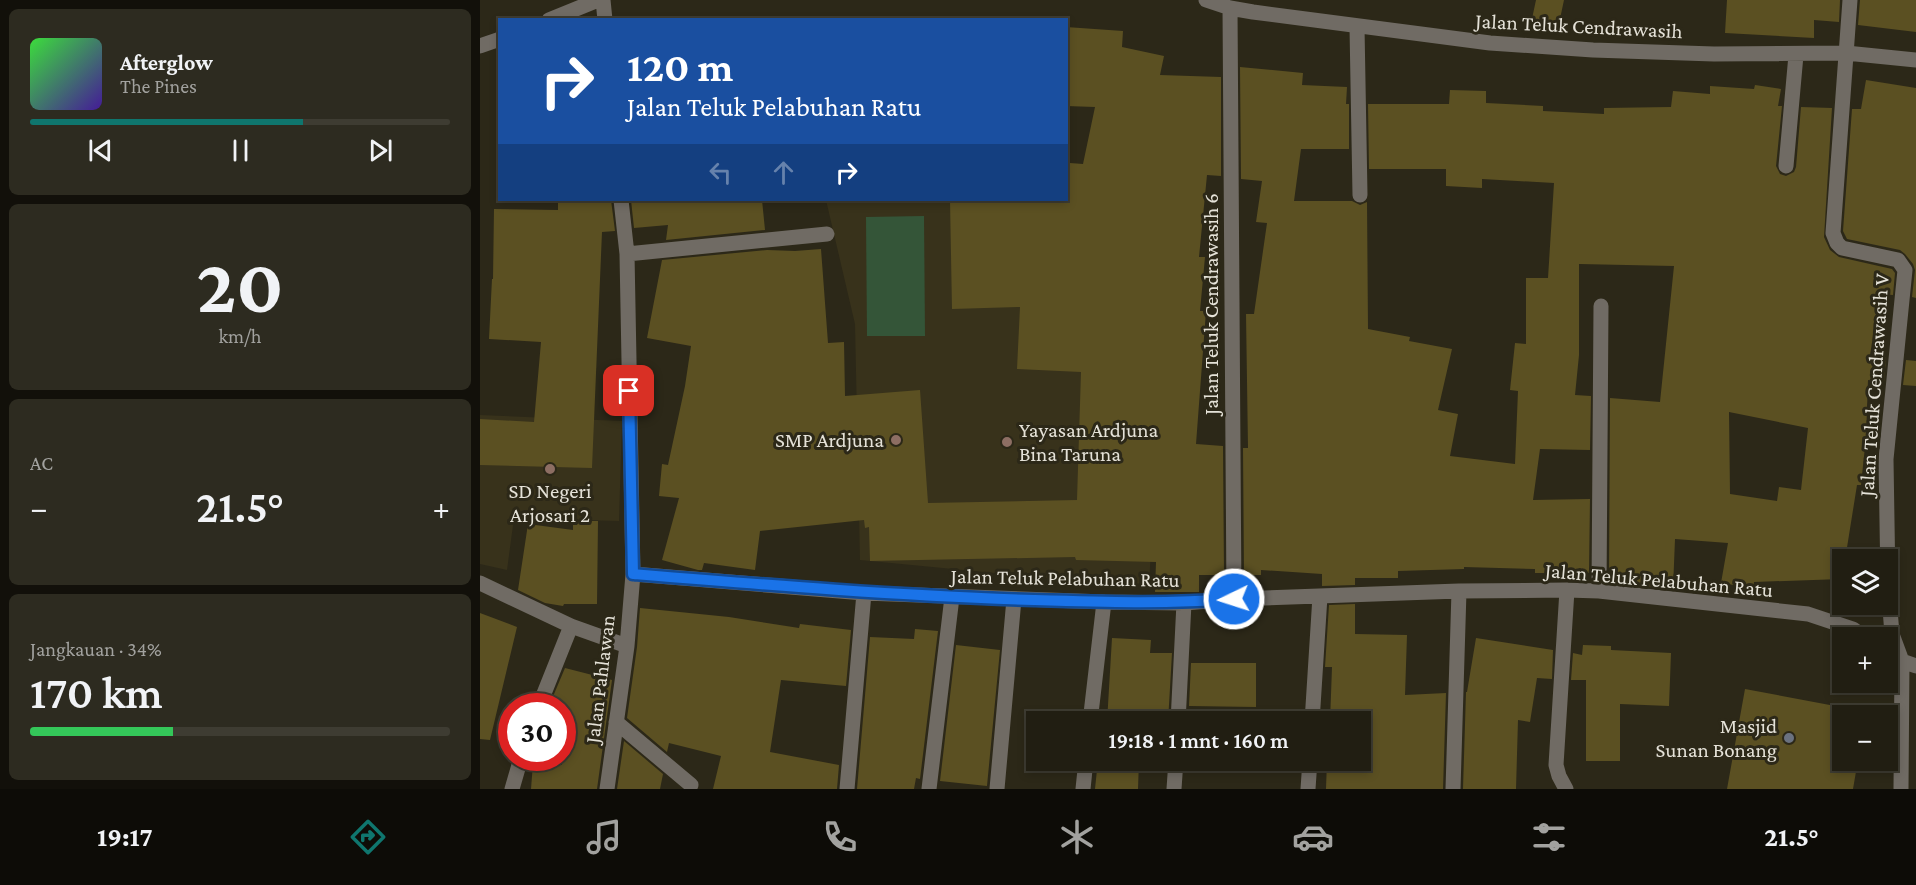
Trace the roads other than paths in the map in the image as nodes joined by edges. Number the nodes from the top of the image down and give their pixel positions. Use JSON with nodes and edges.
{"nodes":[{"id":1,"x":598,"y":0,"type":"edge"},
{"id":2,"x":603,"y":0,"type":"edge"},
{"id":3,"x":1206,"y":0,"type":"edge"},
{"id":4,"x":1850,"y":0,"type":"edge"},
{"id":5,"x":1230,"y":8,"type":"junction"},
{"id":6,"x":554,"y":18,"type":"edge"},
{"id":7,"x":605,"y":18,"type":"edge"},
{"id":8,"x":1358,"y":27,"type":"junction"},
{"id":9,"x":498,"y":40,"type":"edge"},
{"id":10,"x":480,"y":46,"type":"edge"},
{"id":11,"x":1846,"y":53,"type":"junction"},
{"id":12,"x":1796,"y":55,"type":"junction"},
{"id":13,"x":1916,"y":60,"type":"edge"},
{"id":14,"x":1786,"y":166,"type":"dead end"},
{"id":15,"x":1360,"y":195,"type":"dead end"},
{"id":16,"x":621,"y":201,"type":"edge"},
{"id":17,"x":827,"y":234,"type":"dead end"},
{"id":18,"x":627,"y":254,"type":"junction"},
{"id":19,"x":1601,"y":306,"type":"dead end"},
{"id":20,"x":633,"y":574,"type":"junction"},
{"id":21,"x":480,"y":584,"type":"edge"},
{"id":22,"x":1567,"y":590,"type":"junction"},
{"id":23,"x":1459,"y":591,"type":"junction"},
{"id":24,"x":1599,"y":591,"type":"junction"},
{"id":25,"x":864,"y":593,"type":"junction"},
{"id":26,"x":1320,"y":596,"type":"junction"},
{"id":27,"x":952,"y":597,"type":"junction"},
{"id":28,"x":1014,"y":599,"type":"junction"},
{"id":29,"x":1234,"y":599,"type":"junction"},
{"id":30,"x":1104,"y":602,"type":"junction"},
{"id":31,"x":1184,"y":603,"type":"junction"},
{"id":32,"x":571,"y":626,"type":"junction"},
{"id":33,"x":1847,"y":627,"type":"edge"},
{"id":34,"x":627,"y":646,"type":"junction"},
{"id":35,"x":1909,"y":664,"type":"edge"},
{"id":36,"x":544,"y":693,"type":"edge"},
{"id":37,"x":1091,"y":711,"type":"edge"},
{"id":38,"x":1179,"y":711,"type":"edge"},
{"id":39,"x":1313,"y":711,"type":"edge"},
{"id":40,"x":616,"y":722,"type":"junction"},
{"id":41,"x":517,"y":771,"type":"edge"},
{"id":42,"x":1085,"y":771,"type":"edge"},
{"id":43,"x":1175,"y":771,"type":"edge"},
{"id":44,"x":1309,"y":771,"type":"edge"},
{"id":45,"x":691,"y":785,"type":"dead end"},
{"id":46,"x":512,"y":789,"type":"edge"},
{"id":47,"x":607,"y":789,"type":"edge"},
{"id":48,"x":847,"y":789,"type":"edge"},
{"id":49,"x":928,"y":789,"type":"edge"},
{"id":50,"x":997,"y":789,"type":"edge"},
{"id":51,"x":1083,"y":789,"type":"edge"},
{"id":52,"x":1174,"y":789,"type":"edge"},
{"id":53,"x":1308,"y":789,"type":"edge"},
{"id":54,"x":1453,"y":789,"type":"edge"},
{"id":55,"x":1566,"y":789,"type":"edge"},
{"id":56,"x":1901,"y":789,"type":"edge"}],
"edges":[{"from":1,"to":6,"type":"street"},
{"from":2,"to":7,"type":"street"},
{"from":3,"to":5,"type":"street","name":"Jalan Teluk Cendrawasih"},
{"from":4,"to":11,"type":"street","name":"Jalan Teluk Cendrawasih V"},
{"from":5,"to":8,"type":"street","name":"Jalan Teluk Cendrawasih"},
{"from":5,"to":29,"type":"street","name":"Jalan Teluk Cendrawasih 6"},
{"from":8,"to":12,"type":"street","name":"Jalan Teluk Cendrawasih"},
{"from":8,"to":15,"type":"street"},
{"from":9,"to":10,"type":"street"},
{"from":11,"to":12,"type":"street","name":"Jalan Teluk Cendrawasih"},
{"from":11,"to":13,"type":"street","name":"Jalan Teluk Cendrawasih"},
{"from":11,"to":35,"type":"street","name":"Jalan Teluk Cendrawasih V"},
{"from":12,"to":14,"type":"street"},
{"from":16,"to":18,"type":"street"},
{"from":17,"to":18,"type":"street"},
{"from":18,"to":20,"type":"street"},
{"from":19,"to":24,"type":"street"},
{"from":20,"to":25,"type":"street","name":"Jalan Teluk Pelabuhan Ratu"},
{"from":20,"to":34,"type":"street","name":"Jalan Pahlawan"},
{"from":21,"to":32,"type":"street"},
{"from":22,"to":23,"type":"street","name":"Jalan Teluk Pelabuhan Ratu"},
{"from":22,"to":24,"type":"street","name":"Jalan Teluk Pelabuhan Ratu"},
{"from":22,"to":55,"type":"street"},
{"from":23,"to":26,"type":"street","name":"Jalan Teluk Pelabuhan Ratu"},
{"from":23,"to":54,"type":"street"},
{"from":24,"to":33,"type":"street","name":"Jalan Teluk Pelabuhan Ratu"},
{"from":25,"to":27,"type":"street","name":"Jalan Teluk Pelabuhan Ratu"},
{"from":25,"to":48,"type":"street"},
{"from":26,"to":29,"type":"street","name":"Jalan Teluk Pelabuhan Ratu"},
{"from":26,"to":39,"type":"street"},
{"from":27,"to":28,"type":"street","name":"Jalan Teluk Pelabuhan Ratu"},
{"from":27,"to":49,"type":"street"},
{"from":28,"to":30,"type":"street","name":"Jalan Teluk Pelabuhan Ratu"},
{"from":28,"to":50,"type":"street"},
{"from":29,"to":31,"type":"street","name":"Jalan Teluk Pelabuhan Ratu"},
{"from":30,"to":31,"type":"street","name":"Jalan Teluk Pelabuhan Ratu"},
{"from":30,"to":37,"type":"street"},
{"from":31,"to":38,"type":"street"},
{"from":32,"to":34,"type":"street"},
{"from":32,"to":36,"type":"street"},
{"from":34,"to":40,"type":"street","name":"Jalan Pahlawan"},
{"from":35,"to":56,"type":"street"},
{"from":40,"to":45,"type":"street"},
{"from":40,"to":47,"type":"street","name":"Jalan Pahlawan"},
{"from":41,"to":46,"type":"street"},
{"from":42,"to":51,"type":"street"},
{"from":43,"to":52,"type":"street"},
{"from":44,"to":53,"type":"street"}]}
